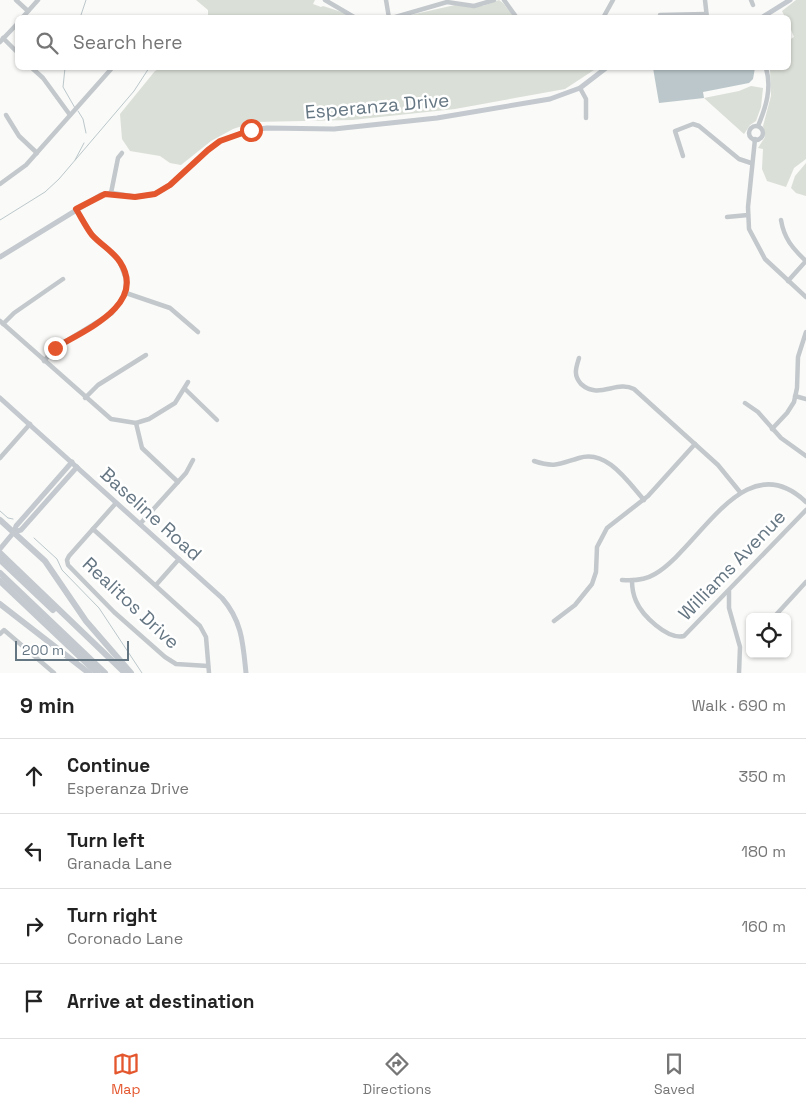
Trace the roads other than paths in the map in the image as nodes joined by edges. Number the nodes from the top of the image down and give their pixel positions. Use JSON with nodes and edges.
{"nodes":[{"id":1,"x":16,"y":0,"type":"edge"},
{"id":2,"x":38,"y":0,"type":"edge"},
{"id":3,"x":325,"y":0,"type":"edge"},
{"id":4,"x":386,"y":0,"type":"edge"},
{"id":5,"x":494,"y":0,"type":"edge"},
{"id":6,"x":504,"y":0,"type":"edge"},
{"id":7,"x":614,"y":0,"type":"edge"},
{"id":8,"x":705,"y":0,"type":"edge"},
{"id":9,"x":790,"y":0,"type":"edge"},
{"id":10,"x":447,"y":1,"type":"edge"},
{"id":11,"x":28,"y":11,"type":"junction"},
{"id":12,"x":25,"y":15,"type":"edge"},
{"id":13,"x":352,"y":15,"type":"edge"},
{"id":14,"x":389,"y":15,"type":"edge"},
{"id":15,"x":400,"y":15,"type":"edge"},
{"id":16,"x":516,"y":15,"type":"edge"},
{"id":17,"x":605,"y":15,"type":"edge"},
{"id":18,"x":706,"y":15,"type":"edge"},
{"id":19,"x":766,"y":15,"type":"edge"},
{"id":20,"x":15,"y":26,"type":"edge"},
{"id":21,"x":2,"y":40,"type":"edge"},
{"id":22,"x":15,"y":50,"type":"edge"},
{"id":23,"x":34,"y":70,"type":"edge"},
{"id":24,"x":110,"y":70,"type":"edge"},
{"id":25,"x":603,"y":70,"type":"edge"},
{"id":26,"x":766,"y":70,"type":"edge"},
{"id":27,"x":580,"y":88,"type":"junction"},
{"id":28,"x":6,"y":115,"type":"dead end"},
{"id":29,"x":70,"y":115,"type":"junction"},
{"id":30,"x":586,"y":118,"type":"dead end"},
{"id":31,"x":758,"y":126,"type":"junction"},
{"id":32,"x":755,"y":139,"type":"junction"},
{"id":33,"x":37,"y":153,"type":"junction"},
{"id":34,"x":122,"y":153,"type":"dead end"},
{"id":35,"x":683,"y":156,"type":"dead end"},
{"id":36,"x":752,"y":163,"type":"junction"},
{"id":37,"x":0,"y":184,"type":"edge"},
{"id":38,"x":111,"y":193,"type":"junction"},
{"id":39,"x":76,"y":209,"type":"junction"},
{"id":40,"x":748,"y":215,"type":"junction"},
{"id":41,"x":727,"y":217,"type":"dead end"},
{"id":42,"x":781,"y":220,"type":"dead end"},
{"id":43,"x":0,"y":257,"type":"edge"},
{"id":44,"x":806,"y":261,"type":"edge"},
{"id":45,"x":63,"y":280,"type":"dead end"},
{"id":46,"x":788,"y":281,"type":"junction"},
{"id":47,"x":126,"y":294,"type":"junction"},
{"id":48,"x":806,"y":297,"type":"edge"},
{"id":49,"x":2,"y":322,"type":"edge"},
{"id":50,"x":198,"y":332,"type":"dead end"},
{"id":51,"x":806,"y":332,"type":"edge"},
{"id":52,"x":146,"y":355,"type":"dead end"},
{"id":53,"x":578,"y":358,"type":"dead end"},
{"id":54,"x":44,"y":361,"type":"junction"},
{"id":55,"x":188,"y":382,"type":"dead end"},
{"id":56,"x":184,"y":390,"type":"junction"},
{"id":57,"x":795,"y":396,"type":"junction"},
{"id":58,"x":0,"y":398,"type":"edge"},
{"id":59,"x":86,"y":398,"type":"junction"},
{"id":60,"x":806,"y":399,"type":"edge"},
{"id":61,"x":745,"y":403,"type":"dead end"},
{"id":62,"x":217,"y":420,"type":"dead end"},
{"id":63,"x":136,"y":423,"type":"junction"},
{"id":64,"x":30,"y":424,"type":"junction"},
{"id":65,"x":772,"y":429,"type":"junction"},
{"id":66,"x":695,"y":444,"type":"junction"},
{"id":67,"x":806,"y":456,"type":"edge"},
{"id":68,"x":0,"y":458,"type":"edge"},
{"id":69,"x":193,"y":460,"type":"dead end"},
{"id":70,"x":72,"y":462,"type":"junction"},
{"id":71,"x":534,"y":462,"type":"dead end"},
{"id":72,"x":78,"y":467,"type":"junction"},
{"id":73,"x":178,"y":482,"type":"junction"},
{"id":74,"x":740,"y":492,"type":"junction"},
{"id":75,"x":644,"y":500,"type":"junction"},
{"id":76,"x":116,"y":502,"type":"junction"},
{"id":77,"x":806,"y":502,"type":"edge"},
{"id":78,"x":806,"y":510,"type":"edge"},
{"id":79,"x":0,"y":520,"type":"edge"},
{"id":80,"x":140,"y":524,"type":"junction"},
{"id":81,"x":93,"y":529,"type":"junction"},
{"id":82,"x":14,"y":532,"type":"junction"},
{"id":83,"x":0,"y":549,"type":"edge"},
{"id":84,"x":0,"y":553,"type":"edge"},
{"id":85,"x":179,"y":559,"type":"junction"},
{"id":86,"x":0,"y":560,"type":"edge"},
{"id":87,"x":0,"y":573,"type":"edge"},
{"id":88,"x":622,"y":580,"type":"dead end"},
{"id":89,"x":0,"y":581,"type":"edge"},
{"id":90,"x":632,"y":581,"type":"junction"},
{"id":91,"x":806,"y":582,"type":"edge"},
{"id":92,"x":156,"y":585,"type":"junction"},
{"id":93,"x":729,"y":591,"type":"junction"},
{"id":94,"x":0,"y":604,"type":"edge"},
{"id":95,"x":778,"y":613,"type":"edge"},
{"id":96,"x":554,"y":621,"type":"dead end"},
{"id":97,"x":2,"y":632,"type":"edge"},
{"id":98,"x":208,"y":666,"type":"junction"},
{"id":99,"x":54,"y":673,"type":"edge"},
{"id":100,"x":89,"y":673,"type":"edge"},
{"id":101,"x":98,"y":673,"type":"edge"},
{"id":102,"x":105,"y":673,"type":"edge"},
{"id":103,"x":119,"y":673,"type":"edge"},
{"id":104,"x":124,"y":673,"type":"edge"},
{"id":105,"x":131,"y":673,"type":"edge"},
{"id":106,"x":209,"y":673,"type":"edge"},
{"id":107,"x":246,"y":673,"type":"edge"},
{"id":108,"x":739,"y":673,"type":"edge"}],
"edges":[{"from":1,"to":11,"type":"street"},
{"from":2,"to":11,"type":"street"},
{"from":3,"to":13,"type":"street"},
{"from":4,"to":14,"type":"street"},
{"from":5,"to":10,"type":"street"},
{"from":6,"to":16,"type":"street"},
{"from":7,"to":17,"type":"street"},
{"from":8,"to":18,"type":"street"},
{"from":9,"to":19,"type":"main road"},
{"from":10,"to":15,"type":"street"},
{"from":11,"to":12,"type":"street"},
{"from":20,"to":21,"type":"street"},
{"from":21,"to":22,"type":"street"},
{"from":23,"to":29,"type":"street"},
{"from":24,"to":29,"type":"street"},
{"from":25,"to":27,"type":"main road","name":"Esperanza Drive"},
{"from":26,"to":31,"type":"street"},
{"from":27,"to":30,"type":"street"},
{"from":27,"to":38,"type":"main road","name":"Esperanza Drive"},
{"from":28,"to":33,"type":"street"},
{"from":29,"to":33,"type":"street"},
{"from":31,"to":32,"type":"street"},
{"from":31,"to":32,"type":"street"},
{"from":32,"to":36,"type":"street"},
{"from":33,"to":37,"type":"street"},
{"from":34,"to":38,"type":"street"},
{"from":35,"to":36,"type":"street"},
{"from":36,"to":40,"type":"street"},
{"from":38,"to":39,"type":"main road"},
{"from":39,"to":43,"type":"main road"},
{"from":39,"to":47,"type":"street"},
{"from":40,"to":41,"type":"street"},
{"from":40,"to":46,"type":"street"},
{"from":42,"to":44,"type":"street"},
{"from":44,"to":46,"type":"street"},
{"from":45,"to":49,"type":"street"},
{"from":46,"to":48,"type":"street"},
{"from":47,"to":50,"type":"street"},
{"from":47,"to":54,"type":"street"},
{"from":49,"to":54,"type":"street"},
{"from":51,"to":57,"type":"street"},
{"from":52,"to":59,"type":"street"},
{"from":53,"to":66,"type":"street"},
{"from":54,"to":59,"type":"street"},
{"from":55,"to":56,"type":"street"},
{"from":56,"to":62,"type":"street"},
{"from":56,"to":63,"type":"street"},
{"from":57,"to":60,"type":"street"},
{"from":57,"to":65,"type":"street"},
{"from":58,"to":64,"type":"main road","name":"Baseline Road"},
{"from":59,"to":63,"type":"street"},
{"from":61,"to":65,"type":"street"},
{"from":63,"to":73,"type":"street"},
{"from":64,"to":68,"type":"street"},
{"from":64,"to":70,"type":"main road","name":"Baseline Road"},
{"from":65,"to":67,"type":"street"},
{"from":66,"to":74,"type":"street"},
{"from":66,"to":75,"type":"street"},
{"from":69,"to":73,"type":"street"},
{"from":70,"to":72,"type":"main road","name":"Baseline Road"},
{"from":70,"to":82,"type":"main road"},
{"from":71,"to":75,"type":"street"},
{"from":72,"to":76,"type":"main road","name":"Baseline Road"},
{"from":72,"to":82,"type":"main road"},
{"from":73,"to":80,"type":"street"},
{"from":74,"to":77,"type":"street"},
{"from":74,"to":90,"type":"street"},
{"from":75,"to":96,"type":"street"},
{"from":76,"to":80,"type":"main road","name":"Baseline Road"},
{"from":76,"to":81,"type":"street"},
{"from":78,"to":93,"type":"street","name":"Williams Avenue"},
{"from":79,"to":82,"type":"highway"},
{"from":80,"to":85,"type":"main road","name":"Baseline Road"},
{"from":81,"to":92,"type":"street"},
{"from":81,"to":98,"type":"street","name":"Realitos Drive"},
{"from":82,"to":83,"type":"main road"},
{"from":82,"to":105,"type":"highway"},
{"from":84,"to":104,"type":"highway"},
{"from":85,"to":92,"type":"street"},
{"from":85,"to":107,"type":"main road","name":"Baseline Road"},
{"from":86,"to":103,"type":"highway"},
{"from":87,"to":102,"type":"highway"},
{"from":88,"to":90,"type":"street"},
{"from":89,"to":101,"type":"highway"},
{"from":90,"to":93,"type":"street","name":"Williams Avenue"},
{"from":91,"to":95,"type":"street"},
{"from":92,"to":98,"type":"street"},
{"from":93,"to":108,"type":"street"},
{"from":94,"to":100,"type":"highway"},
{"from":97,"to":99,"type":"street"},
{"from":98,"to":106,"type":"street"}]}
